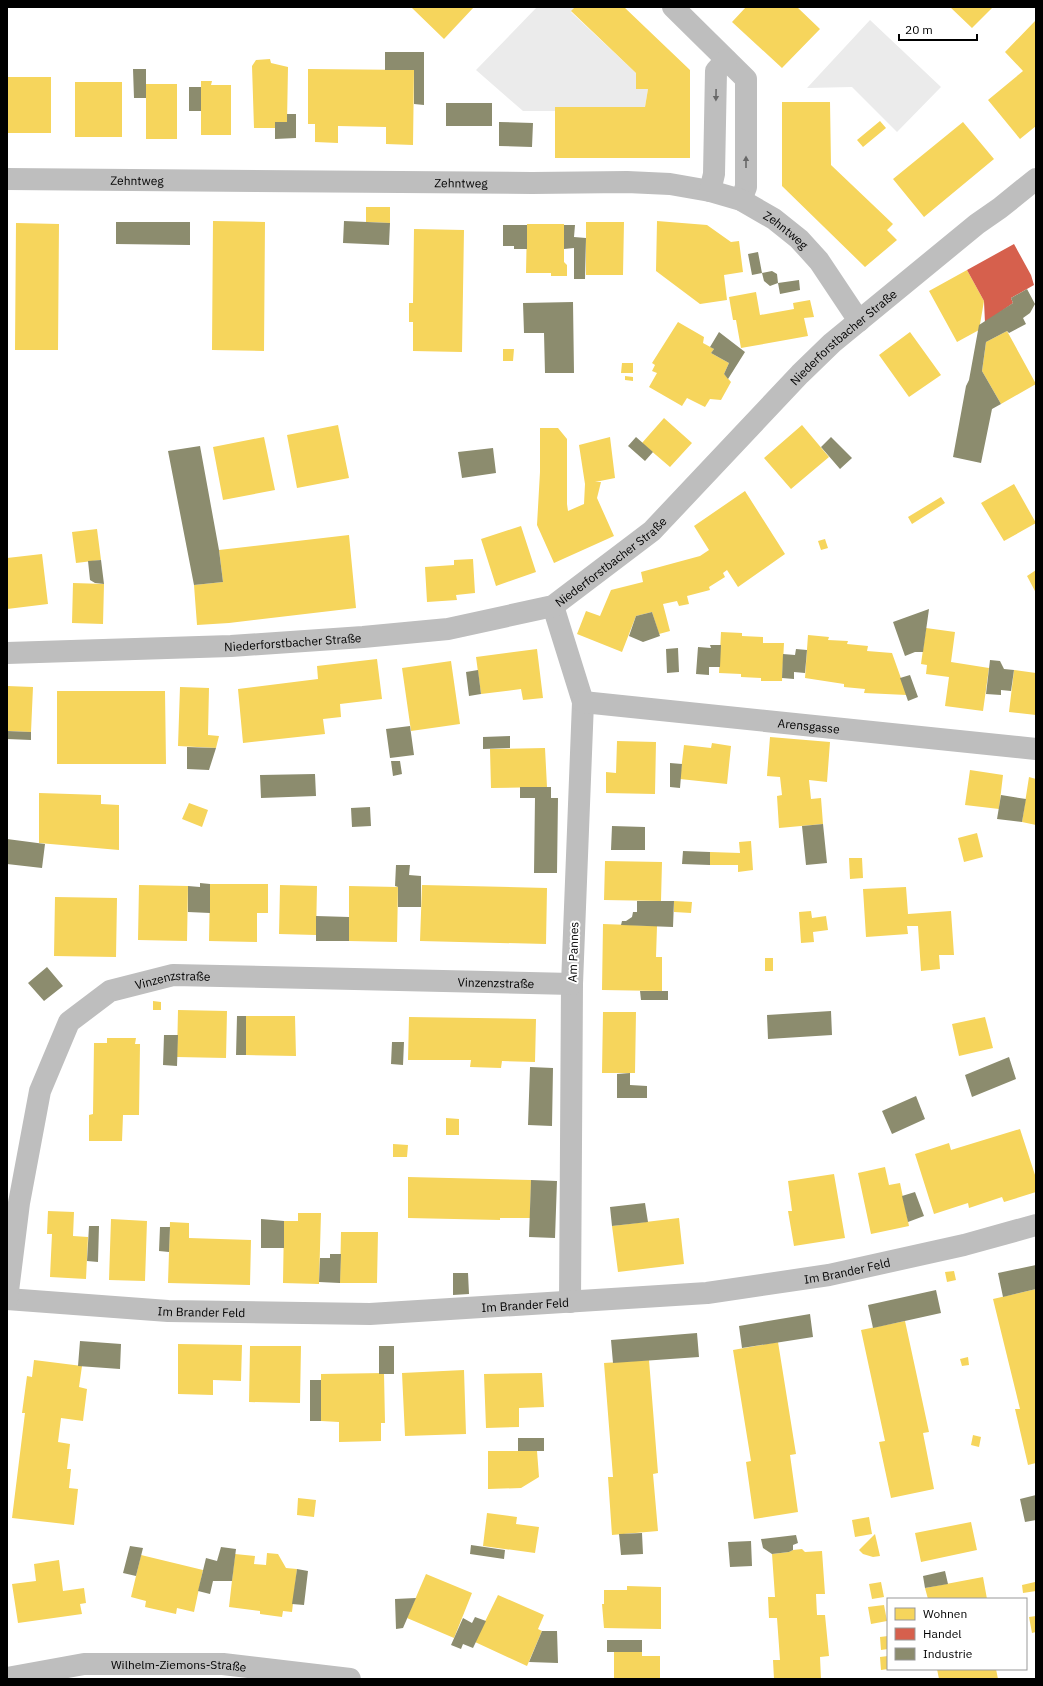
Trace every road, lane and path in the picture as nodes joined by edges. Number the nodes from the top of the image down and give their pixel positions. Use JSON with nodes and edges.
{"nodes":[{"id":1,"x":673,"y":7,"type":"edge"},
{"id":2,"x":726,"y":60,"type":"junction"},
{"id":3,"x":7,"y":179,"type":"edge"},
{"id":4,"x":1036,"y":179,"type":"edge"},
{"id":5,"x":710,"y":191,"type":"junction"},
{"id":6,"x":741,"y":200,"type":"junction"},
{"id":7,"x":859,"y":321,"type":"junction"},
{"id":8,"x":553,"y":606,"type":"junction"},
{"id":9,"x":7,"y":653,"type":"edge"},
{"id":10,"x":583,"y":702,"type":"junction"},
{"id":11,"x":1036,"y":749,"type":"edge"},
{"id":12,"x":572,"y":984,"type":"junction"},
{"id":13,"x":1036,"y":1225,"type":"edge"},
{"id":14,"x":7,"y":1299,"type":"edge"},
{"id":15,"x":570,"y":1302,"type":"junction"},
{"id":16,"x":224,"y":1672,"type":"edge"},
{"id":17,"x":7,"y":1678,"type":"edge"},
{"id":18,"x":350,"y":1679,"type":"edge"}],
"edges":[{"from":1,"to":2,"type":"street"},
{"from":2,"to":5,"type":"street","one_way":true},
{"from":6,"to":2,"type":"street","one_way":true},
{"from":3,"to":5,"type":"street","name":"Zehntweg"},
{"from":4,"to":7,"type":"street","name":"Niederforstbacher Straße"},
{"from":5,"to":6,"type":"street","name":"Zehntweg"},
{"from":6,"to":7,"type":"street","name":"Zehntweg"},
{"from":7,"to":8,"type":"street","name":"Niederforstbacher Straße"},
{"from":8,"to":9,"type":"street","name":"Niederforstbacher Straße"},
{"from":8,"to":10,"type":"street","name":"Am Pannes"},
{"from":10,"to":11,"type":"street","name":"Arensgasse"},
{"from":10,"to":12,"type":"street","name":"Am Pannes"},
{"from":12,"to":14,"type":"street","name":"Vinzenzstraße"},
{"from":12,"to":15,"type":"street","name":"Am Pannes"},
{"from":13,"to":15,"type":"street","name":"Im Brander Feld"},
{"from":14,"to":15,"type":"street","name":"Im Brander Feld"},
{"from":16,"to":17,"type":"street","name":"Wilhelm-Ziemons-Straße"},
{"from":16,"to":18,"type":"street","name":"Wilhelm-Ziemons-Straße"}]}
